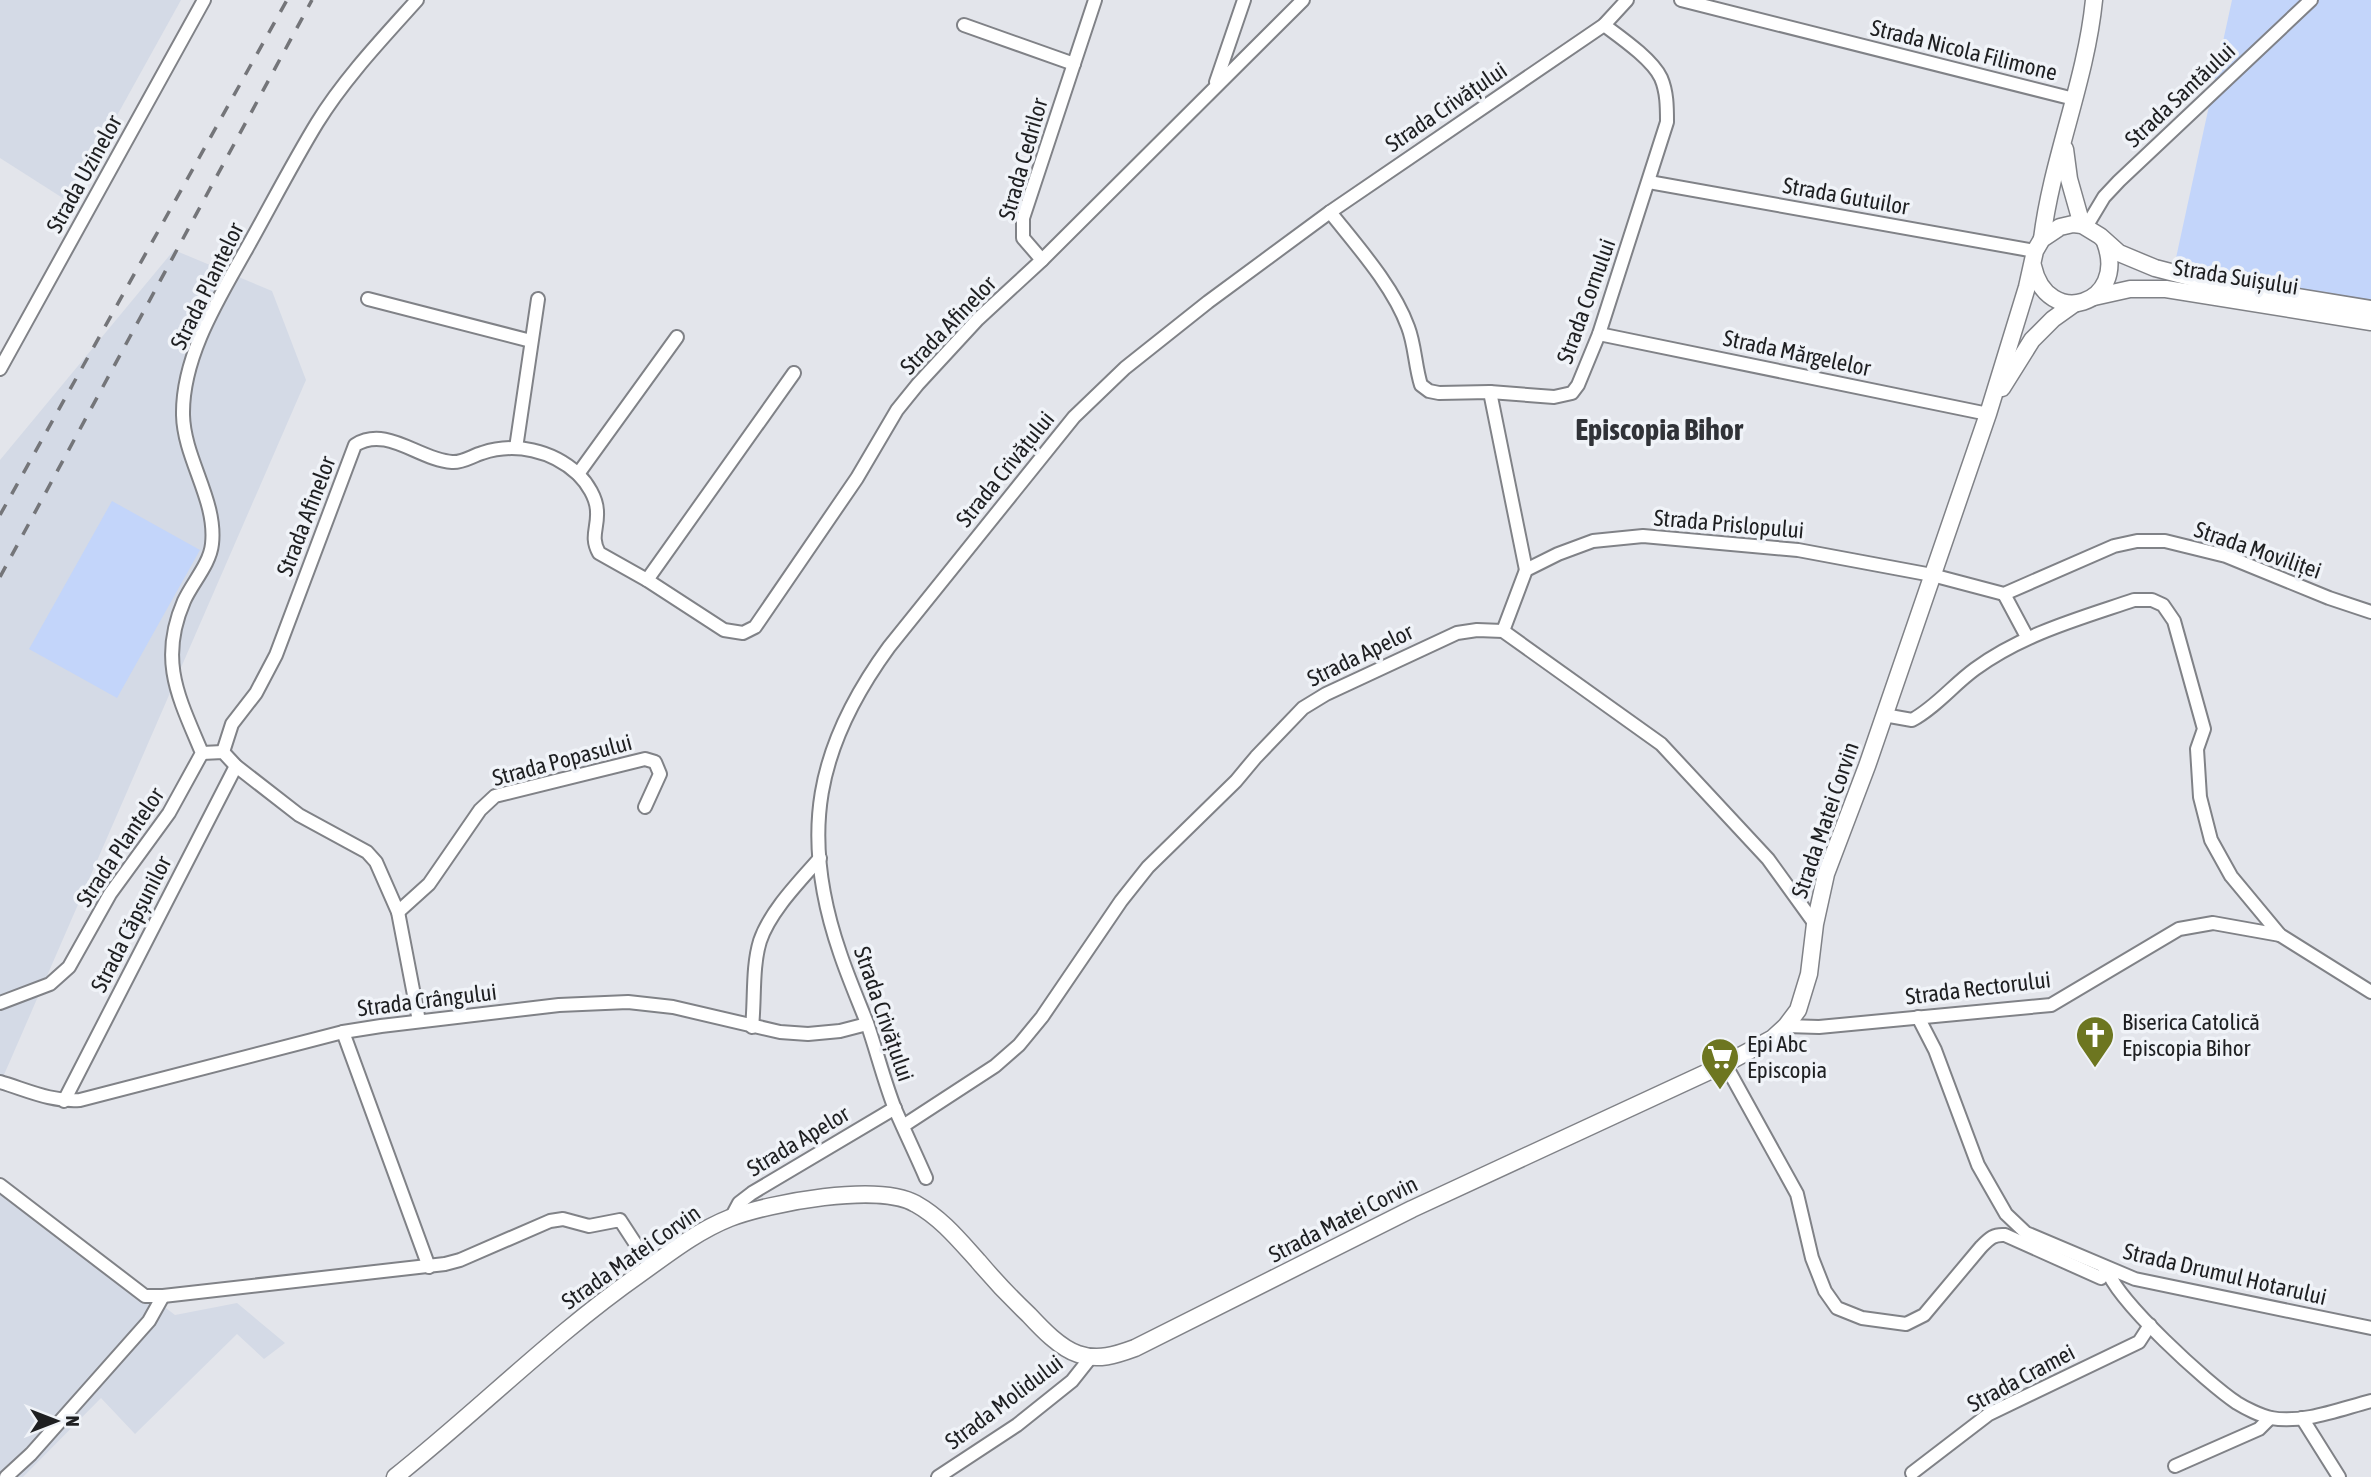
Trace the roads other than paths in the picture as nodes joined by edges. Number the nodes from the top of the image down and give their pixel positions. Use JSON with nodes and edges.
{"nodes":[{"id":1,"x":204,"y":0,"type":"edge"},
{"id":2,"x":417,"y":0,"type":"edge"},
{"id":3,"x":1095,"y":0,"type":"edge"},
{"id":4,"x":1244,"y":0,"type":"edge"},
{"id":5,"x":1303,"y":0,"type":"edge"},
{"id":6,"x":1627,"y":0,"type":"edge"},
{"id":7,"x":1681,"y":0,"type":"edge"},
{"id":8,"x":2094,"y":0,"type":"edge"},
{"id":9,"x":2311,"y":0,"type":"edge"},
{"id":10,"x":964,"y":25,"type":"dead end"},
{"id":11,"x":1604,"y":25,"type":"junction"},
{"id":12,"x":1074,"y":64,"type":"junction"},
{"id":13,"x":1215,"y":86,"type":"junction"},
{"id":14,"x":2074,"y":99,"type":"junction"},
{"id":15,"x":2064,"y":141,"type":"junction"},
{"id":16,"x":1650,"y":181,"type":"junction"},
{"id":17,"x":1330,"y":212,"type":"junction"},
{"id":18,"x":2084,"y":226,"type":"junction"},
{"id":19,"x":2105,"y":242,"type":"junction"},
{"id":20,"x":2036,"y":251,"type":"junction"},
{"id":21,"x":1042,"y":260,"type":"junction"},
{"id":22,"x":2094,"y":297,"type":"junction"},
{"id":23,"x":368,"y":299,"type":"dead end"},
{"id":24,"x":538,"y":299,"type":"dead end"},
{"id":25,"x":2074,"y":304,"type":"junction"},
{"id":26,"x":2371,"y":309,"type":"edge"},
{"id":27,"x":2371,"y":322,"type":"edge"},
{"id":28,"x":1599,"y":334,"type":"junction"},
{"id":29,"x":677,"y":337,"type":"dead end"},
{"id":30,"x":531,"y":341,"type":"junction"},
{"id":31,"x":0,"y":369,"type":"edge"},
{"id":32,"x":794,"y":373,"type":"dead end"},
{"id":33,"x":1490,"y":392,"type":"junction"},
{"id":34,"x":1989,"y":409,"type":"junction"},
{"id":35,"x":516,"y":448,"type":"junction"},
{"id":36,"x":578,"y":474,"type":"junction"},
{"id":37,"x":1526,"y":570,"type":"junction"},
{"id":38,"x":1932,"y":575,"type":"junction"},
{"id":39,"x":647,"y":580,"type":"junction"},
{"id":40,"x":2004,"y":594,"type":"junction"},
{"id":41,"x":2371,"y":612,"type":"edge"},
{"id":42,"x":1503,"y":631,"type":"junction"},
{"id":43,"x":2027,"y":637,"type":"junction"},
{"id":44,"x":1884,"y":715,"type":"junction"},
{"id":45,"x":222,"y":752,"type":"junction"},
{"id":46,"x":202,"y":753,"type":"junction"},
{"id":47,"x":236,"y":766,"type":"junction"},
{"id":48,"x":645,"y":807,"type":"dead end"},
{"id":49,"x":820,"y":858,"type":"junction"},
{"id":50,"x":398,"y":912,"type":"junction"},
{"id":51,"x":1815,"y":924,"type":"junction"},
{"id":52,"x":2280,"y":935,"type":"junction"},
{"id":53,"x":2371,"y":992,"type":"edge"},
{"id":54,"x":0,"y":1003,"type":"edge"},
{"id":55,"x":1918,"y":1017,"type":"junction"},
{"id":56,"x":419,"y":1021,"type":"junction"},
{"id":57,"x":867,"y":1024,"type":"junction"},
{"id":58,"x":1786,"y":1026,"type":"junction"},
{"id":59,"x":752,"y":1027,"type":"junction"},
{"id":60,"x":343,"y":1032,"type":"junction"},
{"id":61,"x":1725,"y":1064,"type":"junction"},
{"id":62,"x":0,"y":1082,"type":"edge"},
{"id":63,"x":64,"y":1101,"type":"junction"},
{"id":64,"x":895,"y":1108,"type":"junction"},
{"id":65,"x":903,"y":1126,"type":"junction"},
{"id":66,"x":926,"y":1178,"type":"dead end"},
{"id":67,"x":0,"y":1185,"type":"edge"},
{"id":68,"x":731,"y":1218,"type":"junction"},
{"id":69,"x":650,"y":1266,"type":"junction"},
{"id":70,"x":429,"y":1267,"type":"junction"},
{"id":71,"x":2107,"y":1269,"type":"junction"},
{"id":72,"x":163,"y":1296,"type":"junction"},
{"id":73,"x":2150,"y":1325,"type":"junction"},
{"id":74,"x":2371,"y":1328,"type":"edge"},
{"id":75,"x":1091,"y":1357,"type":"junction"},
{"id":76,"x":2371,"y":1401,"type":"edge"},
{"id":77,"x":2270,"y":1418,"type":"junction"},
{"id":78,"x":2302,"y":1418,"type":"junction"},
{"id":79,"x":2175,"y":1466,"type":"dead end"},
{"id":80,"x":1912,"y":1473,"type":"dead end"},
{"id":81,"x":941,"y":1476,"type":"edge"},
{"id":82,"x":6,"y":1477,"type":"edge"},
{"id":83,"x":395,"y":1477,"type":"edge"},
{"id":84,"x":2339,"y":1477,"type":"edge"}],
"edges":[{"from":1,"to":31,"type":"street","name":"Strada Uzinelor"},
{"from":2,"to":46,"type":"street","name":"Strada Plantelor"},
{"from":3,"to":12,"type":"street","name":"Strada Cedrilor"},
{"from":4,"to":13,"type":"street"},
{"from":5,"to":13,"type":"street","name":"Strada Afinelor"},
{"from":6,"to":11,"type":"street","name":"Strada Crivățului"},
{"from":7,"to":14,"type":"street","name":"Strada Nicola Filimone"},
{"from":8,"to":14,"type":"main road","name":"Strada Matei Corvin"},
{"from":9,"to":18,"type":"street","name":"Strada Santăului"},
{"from":10,"to":12,"type":"street"},
{"from":11,"to":16,"type":"street","name":"Strada Cornului"},
{"from":11,"to":17,"type":"street","name":"Strada Crivățului"},
{"from":12,"to":21,"type":"street","name":"Strada Cedrilor"},
{"from":13,"to":21,"type":"street","name":"Strada Afinelor"},
{"from":14,"to":15,"type":"main road","name":"Strada Matei Corvin"},
{"from":15,"to":18,"type":"main road","name":"Strada Matei Corvin"},
{"from":15,"to":20,"type":"main road","name":"Strada Matei Corvin"},
{"from":16,"to":20,"type":"street","name":"Strada Gutuilor"},
{"from":16,"to":28,"type":"street","name":"Strada Cornului"},
{"from":17,"to":33,"type":"street","name":"Strada Cornului"},
{"from":17,"to":49,"type":"street","name":"Strada Crivățului"},
{"from":18,"to":19,"type":"main road"},
{"from":18,"to":20,"type":"main road"},
{"from":19,"to":22,"type":"main road"},
{"from":19,"to":26,"type":"main road","name":"Strada Suișului"},
{"from":20,"to":25,"type":"main road"},
{"from":20,"to":34,"type":"main road","name":"Strada Matei Corvin"},
{"from":21,"to":39,"type":"street","name":"Strada Afinelor"},
{"from":22,"to":25,"type":"main road"},
{"from":22,"to":27,"type":"main road","name":"Strada Suișului"},
{"from":23,"to":30,"type":"street"},
{"from":24,"to":30,"type":"street"},
{"from":25,"to":34,"type":"main road","name":"Strada Matei Corvin"},
{"from":28,"to":33,"type":"street","name":"Strada Cornului"},
{"from":28,"to":34,"type":"street","name":"Strada Mărgelelor"},
{"from":29,"to":36,"type":"street"},
{"from":30,"to":35,"type":"street"},
{"from":32,"to":39,"type":"street"},
{"from":33,"to":37,"type":"street"},
{"from":34,"to":38,"type":"main road","name":"Strada Matei Corvin"},
{"from":35,"to":36,"type":"street","name":"Strada Afinelor"},
{"from":35,"to":45,"type":"street","name":"Strada Afinelor"},
{"from":36,"to":39,"type":"street","name":"Strada Afinelor"},
{"from":37,"to":38,"type":"street","name":"Strada Prislopului"},
{"from":37,"to":42,"type":"street"},
{"from":38,"to":40,"type":"street"},
{"from":38,"to":44,"type":"main road","name":"Strada Matei Corvin"},
{"from":40,"to":41,"type":"street","name":"Strada Moviliței"},
{"from":40,"to":43,"type":"street"},
{"from":42,"to":51,"type":"street"},
{"from":42,"to":65,"type":"street","name":"Strada Apelor"},
{"from":43,"to":44,"type":"street"},
{"from":43,"to":52,"type":"street"},
{"from":44,"to":51,"type":"main road","name":"Strada Matei Corvin"},
{"from":45,"to":46,"type":"street"},
{"from":45,"to":47,"type":"street"},
{"from":46,"to":54,"type":"street","name":"Strada Plantelor"},
{"from":47,"to":50,"type":"street"},
{"from":47,"to":63,"type":"street","name":"Strada Căpșunilor"},
{"from":48,"to":50,"type":"street","name":"Strada Popasului"},
{"from":49,"to":57,"type":"street","name":"Strada Crivățului"},
{"from":49,"to":59,"type":"street"},
{"from":50,"to":56,"type":"street"},
{"from":51,"to":58,"type":"main road","name":"Strada Matei Corvin"},
{"from":52,"to":53,"type":"street"},
{"from":52,"to":55,"type":"street","name":"Strada Rectorului"},
{"from":55,"to":58,"type":"street","name":"Strada Rectorului"},
{"from":55,"to":71,"type":"street","name":"Strada Drumul Hotarului"},
{"from":56,"to":59,"type":"street","name":"Strada Crângului"},
{"from":56,"to":60,"type":"street","name":"Strada Crângului"},
{"from":57,"to":59,"type":"street","name":"Strada Crângului"},
{"from":57,"to":64,"type":"street","name":"Strada Crivățului"},
{"from":58,"to":61,"type":"main road","name":"Strada Matei Corvin"},
{"from":60,"to":63,"type":"street","name":"Strada Crângului"},
{"from":60,"to":70,"type":"street"},
{"from":61,"to":71,"type":"street"},
{"from":61,"to":75,"type":"main road","name":"Strada Matei Corvin"},
{"from":62,"to":63,"type":"street","name":"Strada Crângului"},
{"from":64,"to":65,"type":"street","name":"Strada Crivățului"},
{"from":64,"to":68,"type":"street","name":"Strada Apelor"},
{"from":65,"to":66,"type":"street","name":"Strada Crivățului"},
{"from":67,"to":72,"type":"street"},
{"from":68,"to":69,"type":"main road","name":"Strada Matei Corvin"},
{"from":68,"to":75,"type":"main road","name":"Strada Matei Corvin"},
{"from":69,"to":70,"type":"street"},
{"from":69,"to":83,"type":"main road","name":"Strada Matei Corvin"},
{"from":70,"to":72,"type":"street"},
{"from":71,"to":73,"type":"street"},
{"from":71,"to":74,"type":"street","name":"Strada Drumul Hotarului"},
{"from":72,"to":82,"type":"street"},
{"from":73,"to":77,"type":"street"},
{"from":73,"to":80,"type":"street","name":"Strada Cramei"},
{"from":75,"to":81,"type":"street","name":"Strada Molidului"},
{"from":76,"to":78,"type":"street"},
{"from":77,"to":78,"type":"street"},
{"from":77,"to":79,"type":"street"},
{"from":78,"to":84,"type":"street"}]}
